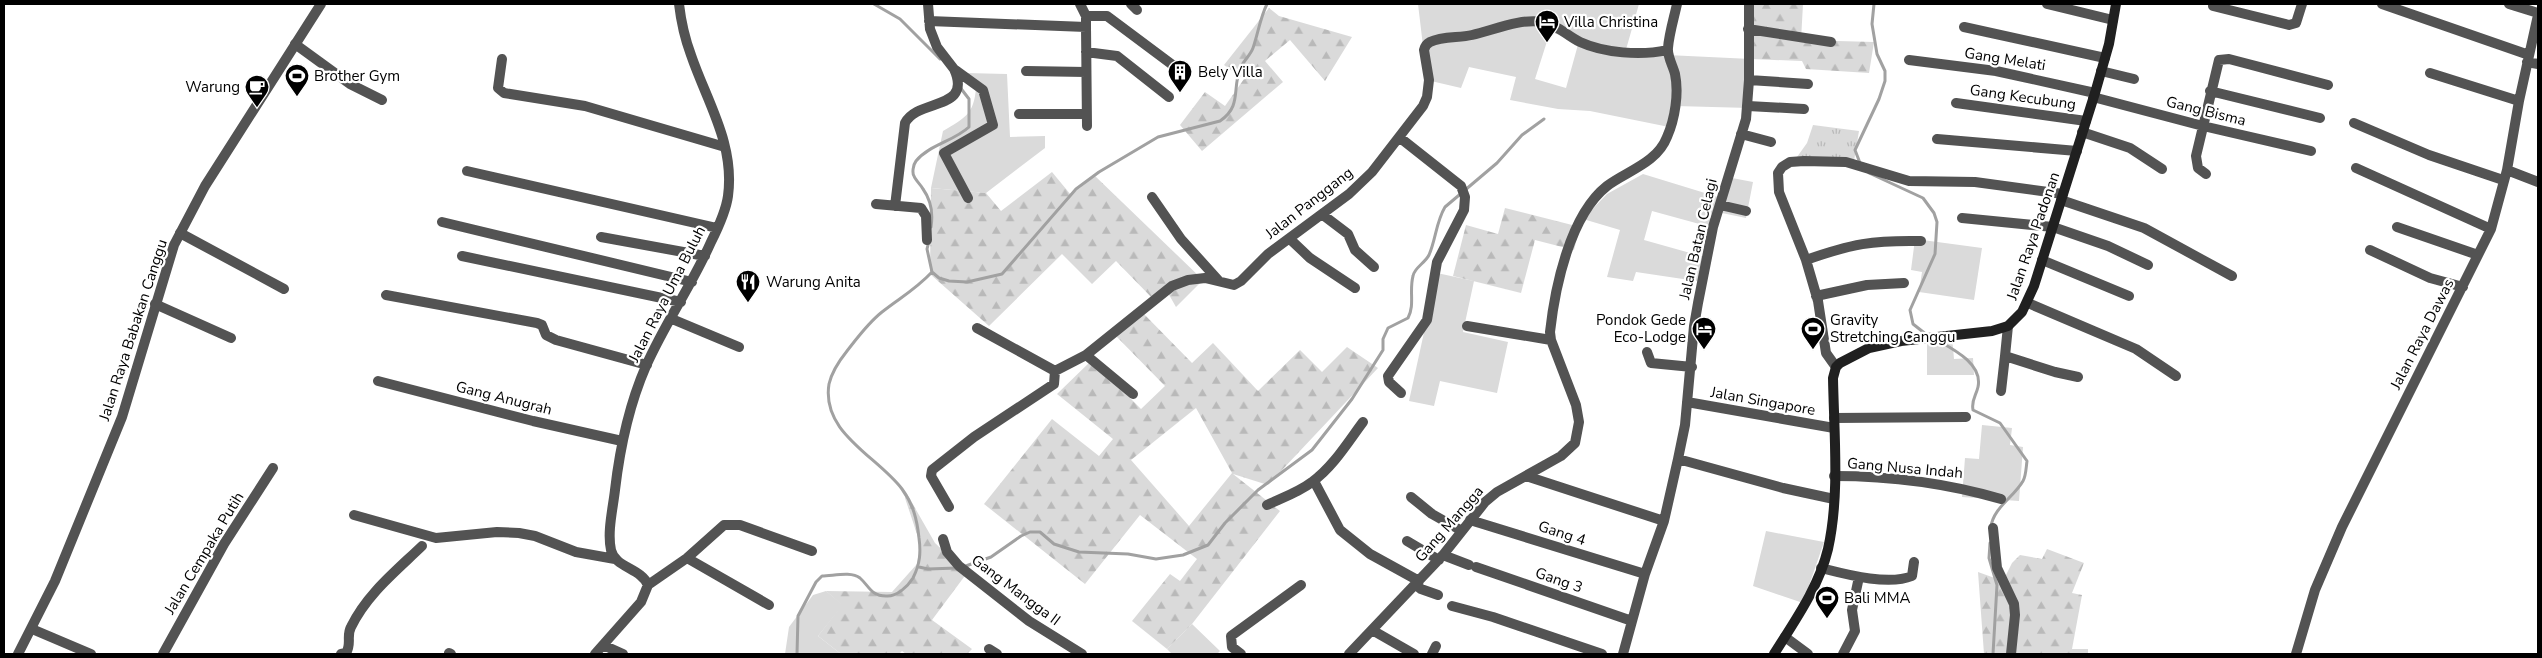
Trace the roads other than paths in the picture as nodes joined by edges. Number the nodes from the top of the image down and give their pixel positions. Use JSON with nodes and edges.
{"nodes":[{"id":1,"x":321,"y":4,"type":"edge"},
{"id":2,"x":679,"y":4,"type":"edge"},
{"id":3,"x":928,"y":4,"type":"edge"},
{"id":4,"x":1080,"y":4,"type":"edge"},
{"id":5,"x":1677,"y":4,"type":"edge"},
{"id":6,"x":1749,"y":4,"type":"edge"},
{"id":7,"x":2047,"y":4,"type":"edge"},
{"id":8,"x":2116,"y":4,"type":"edge"},
{"id":9,"x":2302,"y":4,"type":"edge"},
{"id":10,"x":2382,"y":4,"type":"edge"},
{"id":11,"x":2509,"y":4,"type":"edge"},
{"id":12,"x":2213,"y":6,"type":"dead end"},
{"id":13,"x":2538,"y":14,"type":"edge"},
{"id":14,"x":1086,"y":16,"type":"junction"},
{"id":15,"x":929,"y":20,"type":"junction"},
{"id":16,"x":2113,"y":20,"type":"junction"},
{"id":17,"x":1086,"y":28,"type":"junction"},
{"id":18,"x":1964,"y":28,"type":"dead end"},
{"id":19,"x":1748,"y":29,"type":"junction"},
{"id":20,"x":2537,"y":31,"type":"edge"},
{"id":21,"x":1830,"y":42,"type":"dead end"},
{"id":22,"x":295,"y":44,"type":"junction"},
{"id":23,"x":1667,"y":50,"type":"junction"},
{"id":24,"x":1086,"y":52,"type":"junction"},
{"id":25,"x":2105,"y":58,"type":"junction"},
{"id":26,"x":2528,"y":59,"type":"junction"},
{"id":27,"x":502,"y":60,"type":"dead end"},
{"id":28,"x":1909,"y":60,"type":"dead end"},
{"id":29,"x":2538,"y":64,"type":"edge"},
{"id":30,"x":954,"y":69,"type":"junction"},
{"id":31,"x":1178,"y":69,"type":"dead end"},
{"id":32,"x":1026,"y":71,"type":"dead end"},
{"id":33,"x":2101,"y":71,"type":"junction"},
{"id":34,"x":1086,"y":72,"type":"junction"},
{"id":35,"x":2430,"y":73,"type":"dead end"},
{"id":36,"x":2134,"y":79,"type":"dead end"},
{"id":37,"x":1749,"y":80,"type":"junction"},
{"id":38,"x":1808,"y":84,"type":"dead end"},
{"id":39,"x":2328,"y":85,"type":"dead end"},
{"id":40,"x":2210,"y":91,"type":"junction"},
{"id":41,"x":2094,"y":95,"type":"junction"},
{"id":42,"x":1168,"y":97,"type":"dead end"},
{"id":43,"x":382,"y":100,"type":"dead end"},
{"id":44,"x":2519,"y":101,"type":"junction"},
{"id":45,"x":1956,"y":103,"type":"dead end"},
{"id":46,"x":1748,"y":106,"type":"junction"},
{"id":47,"x":1804,"y":109,"type":"dead end"},
{"id":48,"x":1019,"y":114,"type":"dead end"},
{"id":49,"x":1086,"y":114,"type":"junction"},
{"id":50,"x":2320,"y":118,"type":"dead end"},
{"id":51,"x":2086,"y":121,"type":"junction"},
{"id":52,"x":2354,"y":123,"type":"dead end"},
{"id":53,"x":1087,"y":126,"type":"dead end"},
{"id":54,"x":2203,"y":126,"type":"junction"},
{"id":55,"x":2082,"y":132,"type":"junction"},
{"id":56,"x":1741,"y":134,"type":"junction"},
{"id":57,"x":1400,"y":137,"type":"junction"},
{"id":58,"x":1937,"y":139,"type":"dead end"},
{"id":59,"x":1771,"y":142,"type":"dead end"},
{"id":60,"x":725,"y":147,"type":"junction"},
{"id":61,"x":2076,"y":151,"type":"junction"},
{"id":62,"x":2312,"y":151,"type":"dead end"},
{"id":63,"x":2356,"y":168,"type":"dead end"},
{"id":64,"x":2162,"y":169,"type":"dead end"},
{"id":65,"x":2507,"y":170,"type":"junction"},
{"id":66,"x":467,"y":171,"type":"dead end"},
{"id":67,"x":2206,"y":174,"type":"dead end"},
{"id":68,"x":2503,"y":180,"type":"junction"},
{"id":69,"x":2538,"y":182,"type":"edge"},
{"id":70,"x":1152,"y":197,"type":"dead end"},
{"id":71,"x":2062,"y":197,"type":"junction"},
{"id":72,"x":968,"y":198,"type":"dead end"},
{"id":73,"x":876,"y":204,"type":"dead end"},
{"id":74,"x":1720,"y":205,"type":"junction"},
{"id":75,"x":895,"y":206,"type":"junction"},
{"id":76,"x":1746,"y":211,"type":"dead end"},
{"id":77,"x":1323,"y":215,"type":"junction"},
{"id":78,"x":1962,"y":218,"type":"dead end"},
{"id":79,"x":442,"y":222,"type":"dead end"},
{"id":80,"x":2053,"y":227,"type":"junction"},
{"id":81,"x":2397,"y":227,"type":"dead end"},
{"id":82,"x":718,"y":228,"type":"junction"},
{"id":83,"x":2491,"y":229,"type":"junction"},
{"id":84,"x":180,"y":233,"type":"junction"},
{"id":85,"x":601,"y":237,"type":"dead end"},
{"id":86,"x":1290,"y":239,"type":"junction"},
{"id":87,"x":927,"y":240,"type":"dead end"},
{"id":88,"x":1921,"y":241,"type":"dead end"},
{"id":89,"x":2370,"y":250,"type":"dead end"},
{"id":90,"x":2478,"y":255,"type":"junction"},
{"id":91,"x":462,"y":256,"type":"dead end"},
{"id":92,"x":705,"y":256,"type":"junction"},
{"id":93,"x":1806,"y":260,"type":"junction"},
{"id":94,"x":2042,"y":260,"type":"junction"},
{"id":95,"x":2148,"y":265,"type":"dead end"},
{"id":96,"x":1374,"y":267,"type":"dead end"},
{"id":97,"x":2232,"y":276,"type":"dead end"},
{"id":98,"x":1219,"y":281,"type":"junction"},
{"id":99,"x":692,"y":282,"type":"junction"},
{"id":100,"x":1904,"y":283,"type":"dead end"},
{"id":101,"x":2463,"y":287,"type":"junction"},
{"id":102,"x":1354,"y":288,"type":"dead end"},
{"id":103,"x":284,"y":289,"type":"dead end"},
{"id":104,"x":386,"y":295,"type":"dead end"},
{"id":105,"x":1816,"y":296,"type":"junction"},
{"id":106,"x":2128,"y":296,"type":"dead end"},
{"id":107,"x":680,"y":302,"type":"junction"},
{"id":108,"x":2028,"y":303,"type":"junction"},
{"id":109,"x":155,"y":304,"type":"junction"},
{"id":110,"x":672,"y":319,"type":"junction"},
{"id":111,"x":1467,"y":326,"type":"dead end"},
{"id":112,"x":2008,"y":326,"type":"junction"},
{"id":113,"x":977,"y":328,"type":"dead end"},
{"id":114,"x":231,"y":338,"type":"dead end"},
{"id":115,"x":1551,"y":340,"type":"junction"},
{"id":116,"x":739,"y":347,"type":"dead end"},
{"id":117,"x":1647,"y":352,"type":"dead end"},
{"id":118,"x":1086,"y":355,"type":"junction"},
{"id":119,"x":2005,"y":356,"type":"junction"},
{"id":120,"x":647,"y":365,"type":"junction"},
{"id":121,"x":1692,"y":366,"type":"junction"},
{"id":122,"x":1836,"y":367,"type":"junction"},
{"id":123,"x":1055,"y":371,"type":"junction"},
{"id":124,"x":2176,"y":376,"type":"dead end"},
{"id":125,"x":2078,"y":377,"type":"dead end"},
{"id":126,"x":378,"y":381,"type":"dead end"},
{"id":127,"x":2001,"y":391,"type":"dead end"},
{"id":128,"x":1401,"y":393,"type":"dead end"},
{"id":129,"x":1133,"y":394,"type":"dead end"},
{"id":130,"x":1686,"y":402,"type":"junction"},
{"id":131,"x":1966,"y":418,"type":"dead end"},
{"id":132,"x":1363,"y":422,"type":"dead end"},
{"id":133,"x":1834,"y":423,"type":"junction"},
{"id":134,"x":622,"y":441,"type":"junction"},
{"id":135,"x":1678,"y":459,"type":"junction"},
{"id":136,"x":273,"y":468,"type":"dead end"},
{"id":137,"x":1526,"y":476,"type":"junction"},
{"id":138,"x":1834,"y":476,"type":"junction"},
{"id":139,"x":1314,"y":481,"type":"junction"},
{"id":140,"x":1411,"y":497,"type":"dead end"},
{"id":141,"x":1834,"y":499,"type":"junction"},
{"id":142,"x":2001,"y":499,"type":"dead end"},
{"id":143,"x":1267,"y":505,"type":"dead end"},
{"id":144,"x":948,"y":507,"type":"dead end"},
{"id":145,"x":354,"y":514,"type":"dead end"},
{"id":146,"x":1470,"y":520,"type":"junction"},
{"id":147,"x":1664,"y":522,"type":"junction"},
{"id":148,"x":1993,"y":528,"type":"dead end"},
{"id":149,"x":1462,"y":530,"type":"junction"},
{"id":150,"x":943,"y":539,"type":"dead end"},
{"id":151,"x":1407,"y":541,"type":"dead end"},
{"id":152,"x":422,"y":546,"type":"dead end"},
{"id":153,"x":812,"y":551,"type":"dead end"},
{"id":154,"x":687,"y":558,"type":"junction"},
{"id":155,"x":1441,"y":558,"type":"junction"},
{"id":156,"x":615,"y":559,"type":"junction"},
{"id":157,"x":1914,"y":562,"type":"dead end"},
{"id":158,"x":1821,"y":568,"type":"junction"},
{"id":159,"x":1645,"y":574,"type":"junction"},
{"id":160,"x":1859,"y":577,"type":"junction"},
{"id":161,"x":1418,"y":583,"type":"junction"},
{"id":162,"x":648,"y":585,"type":"junction"},
{"id":163,"x":1301,"y":585,"type":"dead end"},
{"id":164,"x":1438,"y":595,"type":"dead end"},
{"id":165,"x":769,"y":606,"type":"dead end"},
{"id":166,"x":1452,"y":606,"type":"dead end"},
{"id":167,"x":1632,"y":621,"type":"junction"},
{"id":168,"x":32,"y":629,"type":"junction"},
{"id":169,"x":1372,"y":630,"type":"junction"},
{"id":170,"x":1785,"y":637,"type":"junction"},
{"id":171,"x":604,"y":645,"type":"junction"},
{"id":172,"x":18,"y":654,"type":"edge"},
{"id":173,"x":92,"y":654,"type":"edge"},
{"id":174,"x":163,"y":654,"type":"edge"},
{"id":175,"x":341,"y":654,"type":"edge"},
{"id":176,"x":595,"y":654,"type":"edge"},
{"id":177,"x":623,"y":654,"type":"edge"},
{"id":178,"x":1082,"y":654,"type":"edge"},
{"id":179,"x":1241,"y":654,"type":"edge"},
{"id":180,"x":1348,"y":654,"type":"edge"},
{"id":181,"x":1414,"y":654,"type":"edge"},
{"id":182,"x":1602,"y":654,"type":"edge"},
{"id":183,"x":1623,"y":654,"type":"edge"},
{"id":184,"x":1774,"y":654,"type":"edge"},
{"id":185,"x":1808,"y":654,"type":"edge"},
{"id":186,"x":1843,"y":654,"type":"edge"},
{"id":187,"x":2011,"y":654,"type":"edge"},
{"id":188,"x":2296,"y":654,"type":"edge"}],
"edges":[{"from":1,"to":22,"type":"street","name":"Jalan Raya Babakan Canggu"},
{"from":2,"to":60,"type":"street","name":"Jalan Raya Uma Buluh"},
{"from":3,"to":15,"type":"street"},
{"from":4,"to":14,"type":"street"},
{"from":5,"to":23,"type":"street","name":"Gang Mangga"},
{"from":6,"to":19,"type":"street","name":"Jalan Batan Celagi"},
{"from":7,"to":16,"type":"street"},
{"from":8,"to":16,"type":"main road","name":"Jalan Raya Padonan"},
{"from":9,"to":12,"type":"street"},
{"from":10,"to":26,"type":"street"},
{"from":11,"to":13,"type":"street"},
{"from":13,"to":20,"type":"street","name":"Jalan Raya Dawas"},
{"from":14,"to":17,"type":"street"},
{"from":14,"to":31,"type":"street"},
{"from":15,"to":17,"type":"street"},
{"from":15,"to":30,"type":"street"},
{"from":16,"to":25,"type":"main road","name":"Jalan Raya Padonan"},
{"from":17,"to":24,"type":"street"},
{"from":18,"to":25,"type":"street"},
{"from":19,"to":21,"type":"street"},
{"from":19,"to":37,"type":"street","name":"Jalan Batan Celagi"},
{"from":20,"to":26,"type":"street","name":"Jalan Raya Dawas"},
{"from":22,"to":43,"type":"street"},
{"from":22,"to":84,"type":"street","name":"Jalan Raya Babakan Canggu"},
{"from":23,"to":57,"type":"street","name":"Jalan Panggang"},
{"from":23,"to":115,"type":"street","name":"Gang Mangga"},
{"from":24,"to":34,"type":"street"},
{"from":24,"to":42,"type":"street"},
{"from":25,"to":33,"type":"main road","name":"Jalan Raya Padonan"},
{"from":26,"to":29,"type":"street"},
{"from":26,"to":44,"type":"street","name":"Jalan Raya Dawas"},
{"from":27,"to":60,"type":"street"},
{"from":28,"to":41,"type":"street","name":"Gang Melati"},
{"from":30,"to":72,"type":"street"},
{"from":30,"to":75,"type":"street"},
{"from":32,"to":34,"type":"street"},
{"from":33,"to":36,"type":"street"},
{"from":33,"to":41,"type":"main road","name":"Jalan Raya Padonan"},
{"from":34,"to":49,"type":"street"},
{"from":35,"to":44,"type":"street"},
{"from":37,"to":38,"type":"street"},
{"from":37,"to":46,"type":"street","name":"Jalan Batan Celagi"},
{"from":39,"to":40,"type":"street"},
{"from":40,"to":50,"type":"street"},
{"from":40,"to":54,"type":"street"},
{"from":41,"to":51,"type":"main road","name":"Jalan Raya Padonan"},
{"from":41,"to":54,"type":"street","name":"Gang Bisma"},
{"from":44,"to":65,"type":"street","name":"Jalan Raya Dawas"},
{"from":45,"to":51,"type":"street","name":"Gang Kecubung"},
{"from":46,"to":47,"type":"street"},
{"from":46,"to":56,"type":"street","name":"Jalan Batan Celagi"},
{"from":48,"to":49,"type":"street"},
{"from":49,"to":53,"type":"street"},
{"from":51,"to":55,"type":"main road","name":"Jalan Raya Padonan"},
{"from":52,"to":68,"type":"street"},
{"from":54,"to":62,"type":"street","name":"Gang Bisma"},
{"from":54,"to":67,"type":"street"},
{"from":55,"to":61,"type":"main road","name":"Jalan Raya Padonan"},
{"from":55,"to":64,"type":"street"},
{"from":56,"to":59,"type":"street"},
{"from":56,"to":74,"type":"street","name":"Jalan Batan Celagi"},
{"from":57,"to":77,"type":"street","name":"Jalan Panggang"},
{"from":57,"to":128,"type":"street"},
{"from":58,"to":61,"type":"street"},
{"from":60,"to":82,"type":"street","name":"Jalan Raya Uma Buluh"},
{"from":61,"to":71,"type":"main road","name":"Jalan Raya Padonan"},
{"from":63,"to":83,"type":"street"},
{"from":65,"to":68,"type":"street","name":"Jalan Raya Dawas"},
{"from":65,"to":69,"type":"street"},
{"from":66,"to":82,"type":"street"},
{"from":68,"to":83,"type":"street","name":"Jalan Raya Dawas"},
{"from":70,"to":98,"type":"street"},
{"from":71,"to":80,"type":"main road","name":"Jalan Raya Padonan"},
{"from":71,"to":93,"type":"street"},
{"from":71,"to":97,"type":"street"},
{"from":73,"to":75,"type":"street"},
{"from":74,"to":76,"type":"street"},
{"from":74,"to":121,"type":"street","name":"Jalan Batan Celagi"},
{"from":75,"to":87,"type":"street"},
{"from":77,"to":86,"type":"street","name":"Jalan Panggang"},
{"from":77,"to":96,"type":"street"},
{"from":78,"to":80,"type":"street"},
{"from":79,"to":99,"type":"street"},
{"from":80,"to":94,"type":"main road","name":"Jalan Raya Padonan"},
{"from":80,"to":95,"type":"street"},
{"from":81,"to":90,"type":"street"},
{"from":82,"to":92,"type":"street","name":"Jalan Raya Uma Buluh"},
{"from":83,"to":90,"type":"street","name":"Jalan Raya Dawas"},
{"from":84,"to":103,"type":"street"},
{"from":84,"to":109,"type":"street","name":"Jalan Raya Babakan Canggu"},
{"from":85,"to":92,"type":"street"},
{"from":86,"to":98,"type":"street","name":"Jalan Panggang"},
{"from":86,"to":102,"type":"street"},
{"from":88,"to":93,"type":"street"},
{"from":89,"to":101,"type":"street"},
{"from":90,"to":101,"type":"street","name":"Jalan Raya Dawas"},
{"from":91,"to":107,"type":"street"},
{"from":92,"to":99,"type":"street","name":"Jalan Raya Uma Buluh"},
{"from":93,"to":105,"type":"street"},
{"from":94,"to":106,"type":"street"},
{"from":94,"to":108,"type":"main road","name":"Jalan Raya Padonan"},
{"from":98,"to":118,"type":"street","name":"Jalan Panggang"},
{"from":99,"to":107,"type":"street","name":"Jalan Raya Uma Buluh"},
{"from":100,"to":105,"type":"street"},
{"from":101,"to":188,"type":"street","name":"Jalan Raya Dawas"},
{"from":104,"to":120,"type":"street"},
{"from":105,"to":122,"type":"street"},
{"from":107,"to":110,"type":"street","name":"Jalan Raya Uma Buluh"},
{"from":108,"to":112,"type":"main road","name":"Jalan Raya Padonan"},
{"from":108,"to":124,"type":"street"},
{"from":109,"to":114,"type":"street"},
{"from":109,"to":168,"type":"street","name":"Jalan Raya Babakan Canggu"},
{"from":110,"to":116,"type":"street"},
{"from":110,"to":120,"type":"street","name":"Jalan Raya Uma Buluh"},
{"from":111,"to":115,"type":"street"},
{"from":112,"to":119,"type":"street"},
{"from":112,"to":122,"type":"main road"},
{"from":113,"to":123,"type":"street"},
{"from":115,"to":137,"type":"street","name":"Gang Mangga"},
{"from":117,"to":121,"type":"street"},
{"from":118,"to":123,"type":"street","name":"Jalan Panggang"},
{"from":118,"to":129,"type":"street"},
{"from":119,"to":125,"type":"street"},
{"from":119,"to":127,"type":"street"},
{"from":120,"to":134,"type":"street","name":"Jalan Raya Uma Buluh"},
{"from":121,"to":130,"type":"street","name":"Jalan Batan Celagi"},
{"from":122,"to":133,"type":"main road"},
{"from":123,"to":144,"type":"street"},
{"from":126,"to":134,"type":"street","name":"Gang Anugrah"},
{"from":130,"to":133,"type":"street","name":"Jalan Singapore"},
{"from":130,"to":135,"type":"street","name":"Jalan Batan Celagi"},
{"from":131,"to":133,"type":"street","name":"Jalan Singapore"},
{"from":132,"to":139,"type":"street"},
{"from":133,"to":138,"type":"main road"},
{"from":134,"to":156,"type":"street","name":"Jalan Raya Uma Buluh"},
{"from":135,"to":141,"type":"street"},
{"from":135,"to":147,"type":"street","name":"Jalan Batan Celagi"},
{"from":136,"to":174,"type":"street","name":"Jalan Cempaka Putih"},
{"from":137,"to":146,"type":"street","name":"Gang Mangga"},
{"from":137,"to":147,"type":"street"},
{"from":138,"to":141,"type":"main road"},
{"from":138,"to":142,"type":"street","name":"Gang Nusa Indah"},
{"from":139,"to":143,"type":"street"},
{"from":139,"to":161,"type":"street"},
{"from":140,"to":149,"type":"street"},
{"from":141,"to":158,"type":"main road"},
{"from":145,"to":156,"type":"street"},
{"from":146,"to":149,"type":"street","name":"Gang Mangga"},
{"from":146,"to":159,"type":"street","name":"Gang 4"},
{"from":147,"to":159,"type":"street","name":"Jalan Batan Celagi"},
{"from":148,"to":187,"type":"street"},
{"from":149,"to":155,"type":"street","name":"Gang Mangga"},
{"from":150,"to":178,"type":"street","name":"Gang Mangga II"},
{"from":151,"to":155,"type":"street","name":"Gang 3"},
{"from":152,"to":175,"type":"street"},
{"from":153,"to":154,"type":"street"},
{"from":154,"to":162,"type":"street"},
{"from":154,"to":165,"type":"street"},
{"from":155,"to":161,"type":"street","name":"Gang Mangga"},
{"from":155,"to":167,"type":"street","name":"Gang 3"},
{"from":156,"to":162,"type":"street"},
{"from":157,"to":160,"type":"street"},
{"from":158,"to":160,"type":"street"},
{"from":158,"to":170,"type":"main road"},
{"from":159,"to":167,"type":"street","name":"Jalan Batan Celagi"},
{"from":160,"to":186,"type":"street"},
{"from":161,"to":164,"type":"street"},
{"from":161,"to":169,"type":"street","name":"Gang Mangga"},
{"from":162,"to":171,"type":"street"},
{"from":163,"to":179,"type":"street"},
{"from":166,"to":182,"type":"street"},
{"from":167,"to":183,"type":"street","name":"Jalan Batan Celagi"},
{"from":168,"to":172,"type":"street","name":"Jalan Raya Babakan Canggu"},
{"from":168,"to":173,"type":"street"},
{"from":169,"to":180,"type":"street","name":"Gang Mangga"},
{"from":169,"to":181,"type":"street"},
{"from":170,"to":184,"type":"main road"},
{"from":170,"to":185,"type":"street"},
{"from":171,"to":176,"type":"street"},
{"from":171,"to":177,"type":"street"}]}
